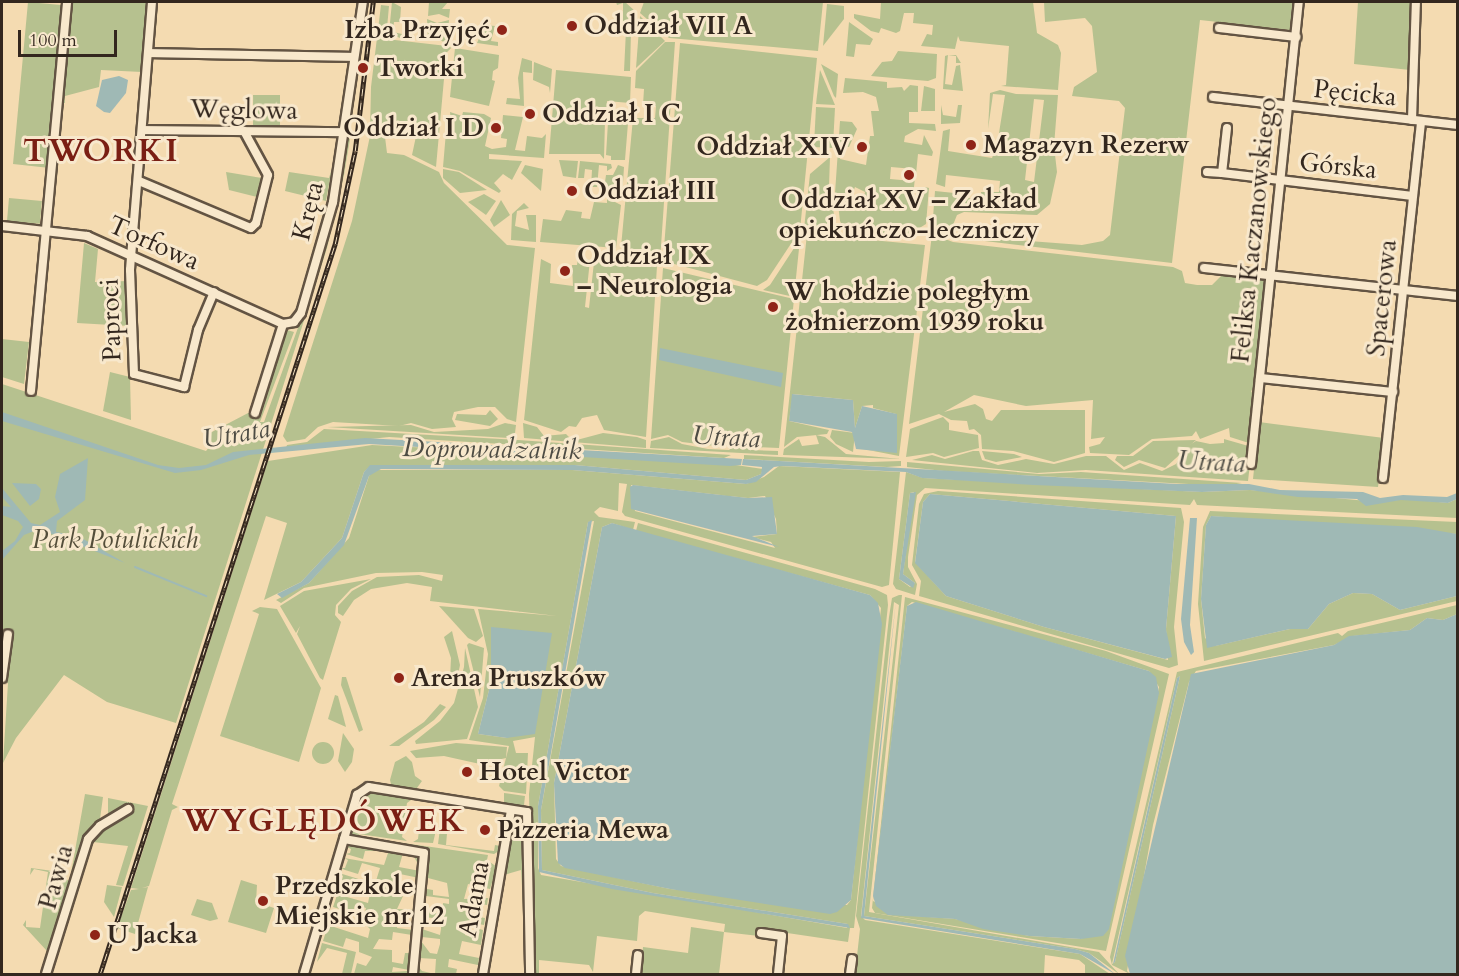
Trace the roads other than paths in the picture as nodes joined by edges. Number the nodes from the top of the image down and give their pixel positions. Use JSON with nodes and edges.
{"nodes":[{"id":1,"x":67,"y":2,"type":"edge"},
{"id":2,"x":152,"y":2,"type":"edge"},
{"id":3,"x":363,"y":2,"type":"edge"},
{"id":4,"x":1299,"y":2,"type":"edge"},
{"id":5,"x":1416,"y":2,"type":"edge"},
{"id":6,"x":1219,"y":28,"type":"dead end"},
{"id":7,"x":1296,"y":37,"type":"junction"},
{"id":8,"x":150,"y":53,"type":"junction"},
{"id":9,"x":353,"y":57,"type":"junction"},
{"id":10,"x":1213,"y":97,"type":"dead end"},
{"id":11,"x":1288,"y":106,"type":"junction"},
{"id":12,"x":1417,"y":121,"type":"junction"},
{"id":13,"x":1458,"y":125,"type":"edge"},
{"id":14,"x":1227,"y":128,"type":"dead end"},
{"id":15,"x":144,"y":130,"type":"junction"},
{"id":16,"x":244,"y":131,"type":"junction"},
{"id":17,"x":345,"y":132,"type":"junction"},
{"id":18,"x":1207,"y":172,"type":"dead end"},
{"id":19,"x":1222,"y":173,"type":"junction"},
{"id":20,"x":139,"y":181,"type":"junction"},
{"id":21,"x":1281,"y":181,"type":"junction"},
{"id":22,"x":1413,"y":196,"type":"junction"},
{"id":23,"x":2,"y":226,"type":"edge"},
{"id":24,"x":46,"y":231,"type":"junction"},
{"id":25,"x":131,"y":255,"type":"junction"},
{"id":26,"x":1204,"y":268,"type":"dead end"},
{"id":27,"x":1271,"y":275,"type":"junction"},
{"id":28,"x":1404,"y":290,"type":"junction"},
{"id":29,"x":214,"y":292,"type":"junction"},
{"id":30,"x":1458,"y":296,"type":"edge"},
{"id":31,"x":283,"y":324,"type":"junction"},
{"id":32,"x":1260,"y":378,"type":"junction"},
{"id":33,"x":31,"y":391,"type":"dead end"},
{"id":34,"x":1393,"y":392,"type":"junction"},
{"id":35,"x":255,"y":413,"type":"dead end"},
{"id":36,"x":1251,"y":464,"type":"dead end"},
{"id":37,"x":1383,"y":478,"type":"dead end"},
{"id":38,"x":8,"y":634,"type":"dead end"},
{"id":39,"x":2,"y":678,"type":"edge"},
{"id":40,"x":128,"y":809,"type":"dead end"},
{"id":41,"x":511,"y":810,"type":"junction"},
{"id":42,"x":344,"y":839,"type":"junction"},
{"id":43,"x":761,"y":933,"type":"dead end"},
{"id":44,"x":638,"y":955,"type":"dead end"},
{"id":45,"x":852,"y":959,"type":"dead end"},
{"id":46,"x":46,"y":975,"type":"edge"},
{"id":47,"x":304,"y":975,"type":"edge"},
{"id":48,"x":413,"y":975,"type":"edge"},
{"id":49,"x":483,"y":975,"type":"edge"},
{"id":50,"x":530,"y":975,"type":"edge"},
{"id":51,"x":636,"y":975,"type":"edge"},
{"id":52,"x":778,"y":975,"type":"edge"},
{"id":53,"x":850,"y":975,"type":"edge"}],
"edges":[{"from":1,"to":24,"type":"street"},
{"from":2,"to":8,"type":"street"},
{"from":3,"to":9,"type":"street","name":"Kręta"},
{"from":4,"to":7,"type":"street","name":"Feliksa Kaczanowskiego"},
{"from":5,"to":12,"type":"street","name":"Spacerowa"},
{"from":6,"to":7,"type":"street"},
{"from":7,"to":11,"type":"street","name":"Feliksa Kaczanowskiego"},
{"from":8,"to":9,"type":"street"},
{"from":8,"to":15,"type":"street"},
{"from":9,"to":17,"type":"street","name":"Kręta"},
{"from":10,"to":11,"type":"street","name":"Pęcicka"},
{"from":11,"to":12,"type":"street","name":"Pęcicka"},
{"from":11,"to":21,"type":"street","name":"Feliksa Kaczanowskiego"},
{"from":12,"to":13,"type":"street","name":"Pęcicka"},
{"from":12,"to":22,"type":"street","name":"Spacerowa"},
{"from":14,"to":19,"type":"street"},
{"from":15,"to":16,"type":"street","name":"Węglowa"},
{"from":15,"to":20,"type":"street"},
{"from":16,"to":17,"type":"street","name":"Węglowa"},
{"from":16,"to":20,"type":"street"},
{"from":17,"to":31,"type":"street","name":"Kręta"},
{"from":18,"to":19,"type":"street","name":"Górska"},
{"from":19,"to":21,"type":"street","name":"Górska"},
{"from":20,"to":25,"type":"street"},
{"from":21,"to":22,"type":"street","name":"Górska"},
{"from":21,"to":27,"type":"street","name":"Feliksa Kaczanowskiego"},
{"from":22,"to":28,"type":"street","name":"Spacerowa"},
{"from":23,"to":24,"type":"street","name":"Torfowa"},
{"from":24,"to":25,"type":"street","name":"Torfowa"},
{"from":24,"to":33,"type":"street"},
{"from":25,"to":29,"type":"street","name":"Torfowa"},
{"from":25,"to":29,"type":"street","name":"Paproci"},
{"from":26,"to":27,"type":"street"},
{"from":27,"to":28,"type":"street"},
{"from":27,"to":32,"type":"street","name":"Feliksa Kaczanowskiego"},
{"from":28,"to":30,"type":"street"},
{"from":28,"to":34,"type":"street","name":"Spacerowa"},
{"from":29,"to":31,"type":"street","name":"Torfowa"},
{"from":31,"to":35,"type":"street","name":"Kręta"},
{"from":32,"to":34,"type":"street"},
{"from":32,"to":36,"type":"street","name":"Feliksa Kaczanowskiego"},
{"from":34,"to":37,"type":"street","name":"Spacerowa"},
{"from":38,"to":39,"type":"street"},
{"from":40,"to":46,"type":"street","name":"Pawia"},
{"from":41,"to":42,"type":"street"},
{"from":41,"to":49,"type":"street","name":"Adama"},
{"from":41,"to":50,"type":"street"},
{"from":42,"to":47,"type":"street"},
{"from":42,"to":48,"type":"street"},
{"from":43,"to":52,"type":"street"},
{"from":44,"to":51,"type":"street"},
{"from":45,"to":53,"type":"street"}]}
